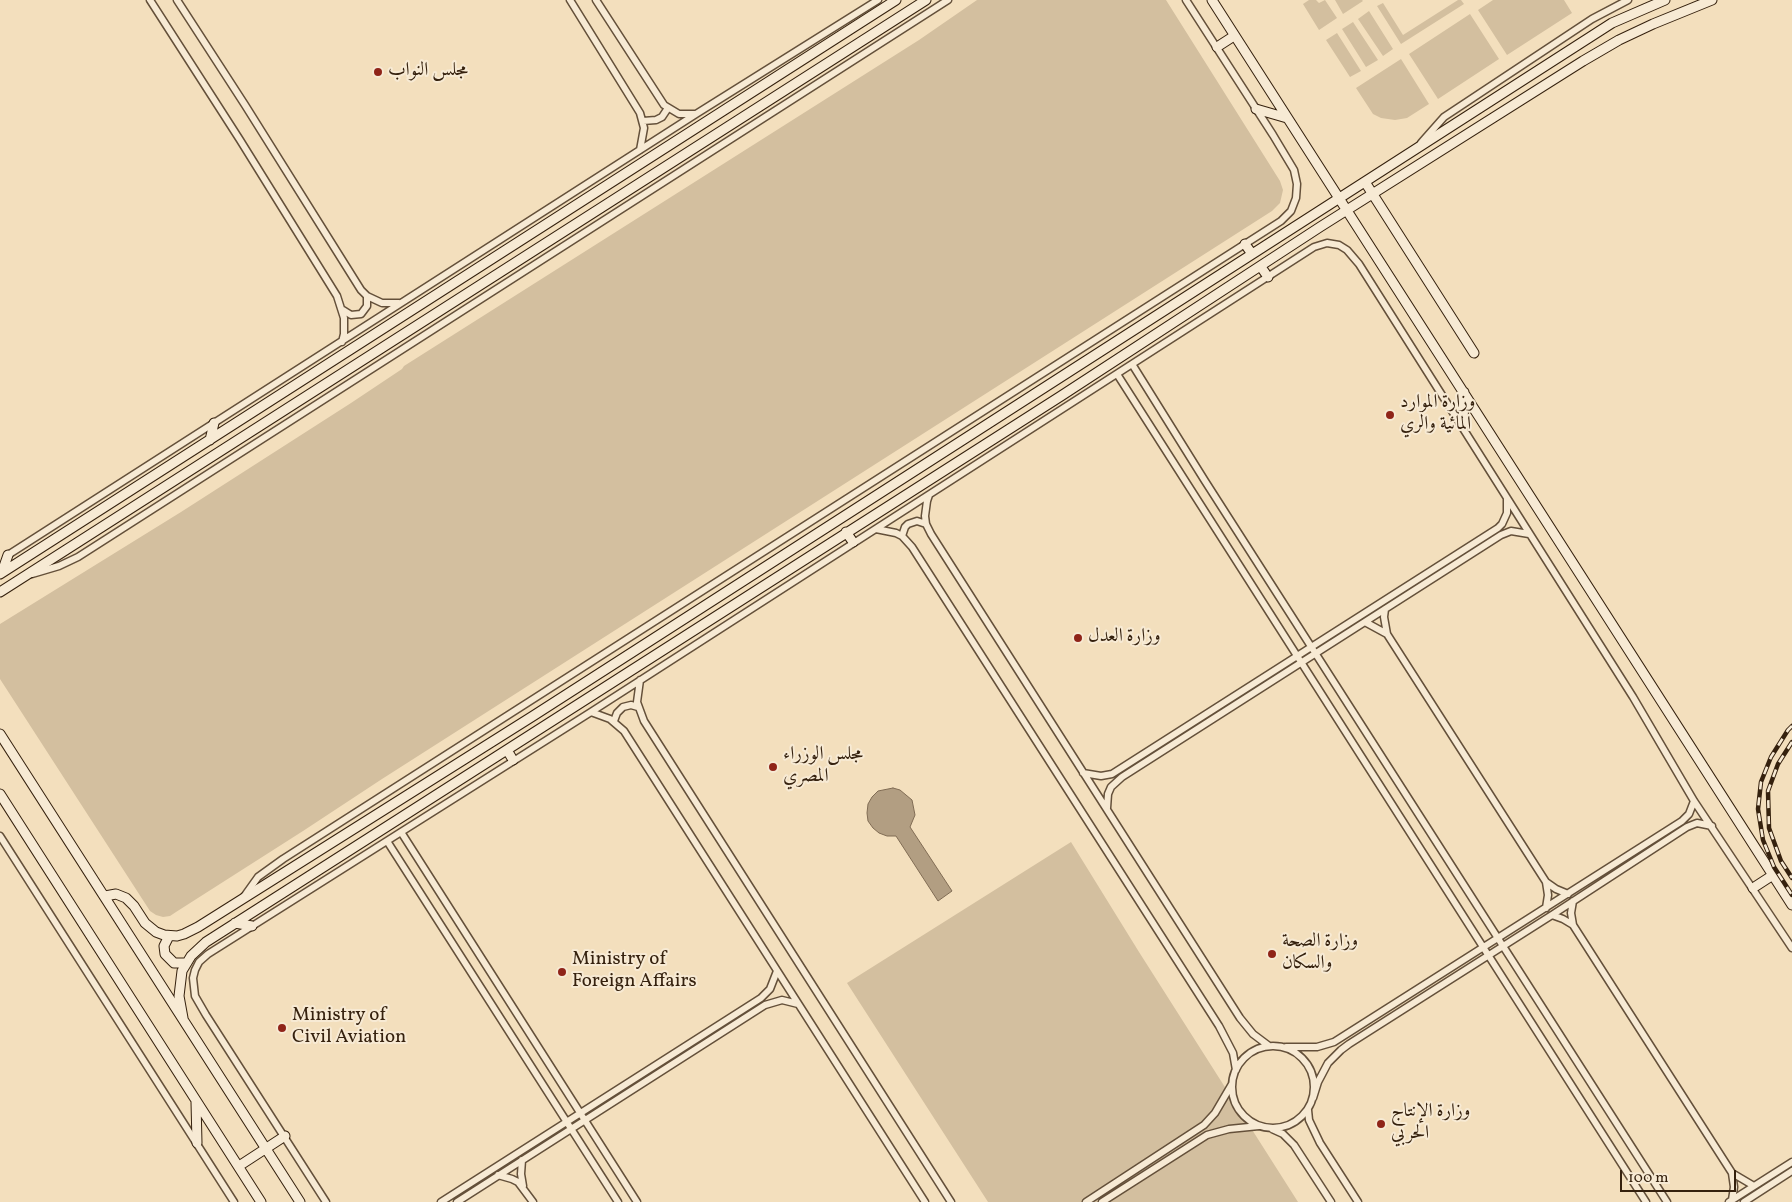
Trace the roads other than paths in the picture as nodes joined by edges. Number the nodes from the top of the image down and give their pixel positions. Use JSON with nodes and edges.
{"nodes":[{"id":1,"x":150,"y":0,"type":"edge"},
{"id":2,"x":177,"y":0,"type":"edge"},
{"id":3,"x":570,"y":0,"type":"edge"},
{"id":4,"x":596,"y":0,"type":"edge"},
{"id":5,"x":878,"y":0,"type":"edge"},
{"id":6,"x":896,"y":0,"type":"edge"},
{"id":7,"x":926,"y":0,"type":"edge"},
{"id":8,"x":948,"y":0,"type":"edge"},
{"id":9,"x":1186,"y":0,"type":"edge"},
{"id":10,"x":1212,"y":0,"type":"edge"},
{"id":11,"x":1628,"y":0,"type":"edge"},
{"id":12,"x":1665,"y":0,"type":"edge"},
{"id":13,"x":1712,"y":0,"type":"edge"},
{"id":14,"x":1234,"y":36,"type":"junction"},
{"id":15,"x":1217,"y":47,"type":"junction"},
{"id":16,"x":668,"y":108,"type":"junction"},
{"id":17,"x":1256,"y":109,"type":"junction"},
{"id":18,"x":696,"y":114,"type":"junction"},
{"id":19,"x":1287,"y":118,"type":"junction"},
{"id":20,"x":643,"y":121,"type":"junction"},
{"id":21,"x":640,"y":150,"type":"junction"},
{"id":22,"x":1414,"y":152,"type":"junction"},
{"id":23,"x":1364,"y":182,"type":"junction"},
{"id":24,"x":1372,"y":194,"type":"junction"},
{"id":25,"x":1339,"y":199,"type":"junction"},
{"id":26,"x":1346,"y":211,"type":"junction"},
{"id":27,"x":1245,"y":244,"type":"junction"},
{"id":28,"x":1252,"y":254,"type":"junction"},
{"id":29,"x":1261,"y":267,"type":"junction"},
{"id":30,"x":1268,"y":277,"type":"junction"},
{"id":31,"x":367,"y":296,"type":"junction"},
{"id":32,"x":403,"y":302,"type":"junction"},
{"id":33,"x":343,"y":310,"type":"junction"},
{"id":34,"x":342,"y":342,"type":"junction"},
{"id":35,"x":1474,"y":352,"type":"dead end"},
{"id":36,"x":1132,"y":364,"type":"junction"},
{"id":37,"x":1117,"y":374,"type":"junction"},
{"id":38,"x":1464,"y":392,"type":"junction"},
{"id":39,"x":214,"y":423,"type":"junction"},
{"id":40,"x":1463,"y":426,"type":"junction"},
{"id":41,"x":210,"y":440,"type":"junction"},
{"id":42,"x":929,"y":494,"type":"junction"},
{"id":43,"x":1507,"y":498,"type":"junction"},
{"id":44,"x":854,"y":509,"type":"junction"},
{"id":45,"x":862,"y":522,"type":"junction"},
{"id":46,"x":926,"y":524,"type":"junction"},
{"id":47,"x":875,"y":530,"type":"junction"},
{"id":48,"x":846,"y":532,"type":"junction"},
{"id":49,"x":1529,"y":534,"type":"junction"},
{"id":50,"x":902,"y":536,"type":"junction"},
{"id":51,"x":853,"y":542,"type":"junction"},
{"id":52,"x":8,"y":555,"type":"joint"},
{"id":53,"x":1,"y":573,"type":"edge"},
{"id":54,"x":28,"y":574,"type":"junction"},
{"id":55,"x":0,"y":592,"type":"edge"},
{"id":56,"x":1386,"y":609,"type":"junction"},
{"id":57,"x":1365,"y":622,"type":"junction"},
{"id":58,"x":1387,"y":634,"type":"junction"},
{"id":59,"x":1311,"y":646,"type":"junction"},
{"id":60,"x":1316,"y":653,"type":"junction"},
{"id":61,"x":1297,"y":655,"type":"junction"},
{"id":62,"x":1302,"y":662,"type":"junction"},
{"id":63,"x":640,"y":680,"type":"junction"},
{"id":64,"x":638,"y":708,"type":"junction"},
{"id":65,"x":590,"y":712,"type":"junction"},
{"id":66,"x":614,"y":722,"type":"junction"},
{"id":67,"x":0,"y":734,"type":"edge"},
{"id":68,"x":507,"y":750,"type":"junction"},
{"id":69,"x":513,"y":760,"type":"junction"},
{"id":70,"x":1083,"y":773,"type":"junction"},
{"id":71,"x":0,"y":794,"type":"edge"},
{"id":72,"x":1694,"y":801,"type":"junction"},
{"id":73,"x":1107,"y":809,"type":"junction"},
{"id":74,"x":1712,"y":826,"type":"junction"},
{"id":75,"x":402,"y":832,"type":"junction"},
{"id":76,"x":0,"y":836,"type":"edge"},
{"id":77,"x":387,"y":841,"type":"junction"},
{"id":78,"x":1773,"y":875,"type":"junction"},
{"id":79,"x":1546,"y":882,"type":"junction"},
{"id":80,"x":1753,"y":888,"type":"junction"},
{"id":81,"x":1568,"y":894,"type":"junction"},
{"id":82,"x":105,"y":896,"type":"junction"},
{"id":83,"x":240,"y":902,"type":"junction"},
{"id":84,"x":1573,"y":902,"type":"junction"},
{"id":85,"x":1792,"y":905,"type":"edge"},
{"id":86,"x":1546,"y":908,"type":"junction"},
{"id":87,"x":1552,"y":915,"type":"junction"},
{"id":88,"x":234,"y":923,"type":"junction"},
{"id":89,"x":1573,"y":925,"type":"junction"},
{"id":90,"x":252,"y":926,"type":"junction"},
{"id":91,"x":169,"y":936,"type":"junction"},
{"id":92,"x":1499,"y":938,"type":"junction"},
{"id":93,"x":1504,"y":946,"type":"junction"},
{"id":94,"x":1483,"y":948,"type":"junction"},
{"id":95,"x":1792,"y":948,"type":"edge"},
{"id":96,"x":1488,"y":956,"type":"junction"},
{"id":97,"x":186,"y":963,"type":"junction"},
{"id":98,"x":777,"y":971,"type":"junction"},
{"id":99,"x":798,"y":1004,"type":"junction"},
{"id":100,"x":183,"y":1018,"type":"junction"},
{"id":101,"x":1269,"y":1046,"type":"junction"},
{"id":102,"x":1286,"y":1048,"type":"junction"},
{"id":103,"x":1236,"y":1070,"type":"junction"},
{"id":104,"x":1232,"y":1083,"type":"junction"},
{"id":105,"x":1313,"y":1098,"type":"junction"},
{"id":106,"x":196,"y":1102,"type":"junction"},
{"id":107,"x":1308,"y":1110,"type":"junction"},
{"id":108,"x":580,"y":1114,"type":"junction"},
{"id":109,"x":584,"y":1121,"type":"junction"},
{"id":110,"x":567,"y":1122,"type":"junction"},
{"id":111,"x":1259,"y":1126,"type":"junction"},
{"id":112,"x":1271,"y":1128,"type":"junction"},
{"id":113,"x":571,"y":1129,"type":"junction"},
{"id":114,"x":285,"y":1136,"type":"junction"},
{"id":115,"x":197,"y":1143,"type":"junction"},
{"id":116,"x":266,"y":1148,"type":"junction"},
{"id":117,"x":522,"y":1160,"type":"junction"},
{"id":118,"x":1792,"y":1162,"type":"edge"},
{"id":119,"x":238,"y":1166,"type":"junction"},
{"id":120,"x":1792,"y":1171,"type":"edge"},
{"id":121,"x":1732,"y":1173,"type":"junction"},
{"id":122,"x":498,"y":1175,"type":"junction"},
{"id":123,"x":1754,"y":1186,"type":"junction"},
{"id":124,"x":523,"y":1187,"type":"junction"},
{"id":125,"x":1731,"y":1201,"type":"edge"},
{"id":126,"x":234,"y":1202,"type":"edge"},
{"id":127,"x":261,"y":1202,"type":"edge"},
{"id":128,"x":300,"y":1202,"type":"edge"},
{"id":129,"x":326,"y":1202,"type":"edge"},
{"id":130,"x":442,"y":1202,"type":"edge"},
{"id":131,"x":457,"y":1202,"type":"edge"},
{"id":132,"x":533,"y":1202,"type":"edge"},
{"id":133,"x":618,"y":1202,"type":"edge"},
{"id":134,"x":637,"y":1202,"type":"edge"},
{"id":135,"x":925,"y":1202,"type":"edge"},
{"id":136,"x":951,"y":1202,"type":"edge"},
{"id":137,"x":1086,"y":1202,"type":"edge"},
{"id":138,"x":1102,"y":1202,"type":"edge"},
{"id":139,"x":1331,"y":1202,"type":"edge"},
{"id":140,"x":1358,"y":1202,"type":"edge"},
{"id":141,"x":1646,"y":1202,"type":"edge"},
{"id":142,"x":1667,"y":1202,"type":"edge"},
{"id":143,"x":1744,"y":1202,"type":"edge"}],
"edges":[{"from":1,"to":33,"type":"street"},
{"from":2,"to":31,"type":"street"},
{"from":3,"to":20,"type":"street"},
{"from":4,"to":16,"type":"street"},
{"from":5,"to":18,"type":"street"},
{"from":6,"to":41,"type":"street"},
{"from":7,"to":54,"type":"street"},
{"from":8,"to":54,"type":"street"},
{"from":9,"to":15,"type":"street"},
{"from":10,"to":14,"type":"street"},
{"from":11,"to":22,"type":"street"},
{"from":12,"to":22,"type":"street"},
{"from":13,"to":24,"type":"street"},
{"from":14,"to":15,"type":"street"},
{"from":14,"to":19,"type":"street"},
{"from":15,"to":17,"type":"street"},
{"from":16,"to":18,"type":"street"},
{"from":16,"to":20,"type":"street"},
{"from":17,"to":19,"type":"street"},
{"from":17,"to":27,"type":"street"},
{"from":18,"to":21,"type":"street"},
{"from":19,"to":25,"type":"street"},
{"from":20,"to":21,"type":"street"},
{"from":21,"to":32,"type":"street"},
{"from":22,"to":23,"type":"street"},
{"from":23,"to":24,"type":"street"},
{"from":23,"to":25,"type":"street"},
{"from":24,"to":26,"type":"street"},
{"from":24,"to":35,"type":"street"},
{"from":25,"to":26,"type":"street"},
{"from":25,"to":28,"type":"street"},
{"from":26,"to":29,"type":"street"},
{"from":26,"to":38,"type":"street"},
{"from":27,"to":28,"type":"street"},
{"from":27,"to":83,"type":"street"},
{"from":28,"to":44,"type":"street"},
{"from":29,"to":30,"type":"street"},
{"from":29,"to":45,"type":"street"},
{"from":30,"to":36,"type":"street"},
{"from":30,"to":40,"type":"street"},
{"from":31,"to":32,"type":"street"},
{"from":31,"to":33,"type":"street"},
{"from":32,"to":34,"type":"street"},
{"from":33,"to":34,"type":"street"},
{"from":34,"to":39,"type":"street"},
{"from":36,"to":37,"type":"street"},
{"from":36,"to":59,"type":"street"},
{"from":37,"to":42,"type":"street"},
{"from":37,"to":61,"type":"street"},
{"from":38,"to":40,"type":"street"},
{"from":38,"to":78,"type":"street"},
{"from":39,"to":41,"type":"street"},
{"from":39,"to":52,"type":"street"},
{"from":40,"to":43,"type":"street"},
{"from":41,"to":53,"type":"street"},
{"from":42,"to":46,"type":"street"},
{"from":42,"to":47,"type":"street"},
{"from":43,"to":49,"type":"street"},
{"from":43,"to":59,"type":"street"},
{"from":44,"to":45,"type":"street"},
{"from":44,"to":83,"type":"street"},
{"from":45,"to":48,"type":"street"},
{"from":46,"to":50,"type":"street"},
{"from":46,"to":70,"type":"street"},
{"from":47,"to":50,"type":"street"},
{"from":47,"to":51,"type":"street"},
{"from":48,"to":51,"type":"street"},
{"from":48,"to":68,"type":"street"},
{"from":49,"to":56,"type":"street"},
{"from":49,"to":72,"type":"street"},
{"from":50,"to":103,"type":"street"},
{"from":51,"to":63,"type":"street"},
{"from":52,"to":53,"type":"street"},
{"from":54,"to":55,"type":"street"},
{"from":56,"to":57,"type":"street"},
{"from":56,"to":58,"type":"street"},
{"from":57,"to":58,"type":"street"},
{"from":57,"to":60,"type":"street"},
{"from":58,"to":79,"type":"street"},
{"from":59,"to":60,"type":"street"},
{"from":59,"to":61,"type":"street"},
{"from":60,"to":62,"type":"street"},
{"from":60,"to":92,"type":"street"},
{"from":61,"to":62,"type":"street"},
{"from":61,"to":70,"type":"street"},
{"from":62,"to":73,"type":"street"},
{"from":62,"to":94,"type":"street"},
{"from":63,"to":64,"type":"street"},
{"from":63,"to":65,"type":"street"},
{"from":64,"to":66,"type":"street"},
{"from":64,"to":136,"type":"street"},
{"from":65,"to":66,"type":"street"},
{"from":65,"to":69,"type":"street"},
{"from":66,"to":98,"type":"street"},
{"from":67,"to":82,"type":"street"},
{"from":68,"to":69,"type":"street"},
{"from":68,"to":88,"type":"street"},
{"from":69,"to":75,"type":"street"},
{"from":70,"to":73,"type":"street"},
{"from":71,"to":106,"type":"street"},
{"from":72,"to":74,"type":"street"},
{"from":72,"to":81,"type":"street"},
{"from":73,"to":101,"type":"street"},
{"from":74,"to":80,"type":"street"},
{"from":74,"to":84,"type":"street"},
{"from":75,"to":77,"type":"street"},
{"from":75,"to":108,"type":"street"},
{"from":76,"to":115,"type":"street"},
{"from":77,"to":90,"type":"street"},
{"from":77,"to":110,"type":"street"},
{"from":78,"to":80,"type":"street"},
{"from":78,"to":85,"type":"street"},
{"from":79,"to":81,"type":"street"},
{"from":79,"to":86,"type":"street"},
{"from":80,"to":95,"type":"street"},
{"from":81,"to":86,"type":"street"},
{"from":82,"to":91,"type":"street"},
{"from":82,"to":100,"type":"street"},
{"from":83,"to":91,"type":"street"},
{"from":84,"to":87,"type":"street"},
{"from":84,"to":89,"type":"street"},
{"from":86,"to":92,"type":"street"},
{"from":87,"to":89,"type":"street"},
{"from":87,"to":93,"type":"street"},
{"from":88,"to":90,"type":"street"},
{"from":88,"to":97,"type":"street"},
{"from":89,"to":121,"type":"street"},
{"from":90,"to":114,"type":"street"},
{"from":91,"to":97,"type":"street"},
{"from":92,"to":93,"type":"street"},
{"from":92,"to":94,"type":"street"},
{"from":93,"to":96,"type":"street"},
{"from":93,"to":142,"type":"street"},
{"from":94,"to":96,"type":"street"},
{"from":94,"to":102,"type":"street"},
{"from":96,"to":105,"type":"street"},
{"from":96,"to":141,"type":"street"},
{"from":97,"to":100,"type":"street"},
{"from":98,"to":99,"type":"street"},
{"from":98,"to":108,"type":"street"},
{"from":99,"to":109,"type":"street"},
{"from":99,"to":135,"type":"street"},
{"from":100,"to":116,"type":"street"},
{"from":101,"to":102,"type":"street"},
{"from":101,"to":103,"type":"street"},
{"from":102,"to":105,"type":"street"},
{"from":103,"to":104,"type":"street"},
{"from":104,"to":111,"type":"street"},
{"from":104,"to":137,"type":"street"},
{"from":105,"to":107,"type":"street"},
{"from":106,"to":115,"type":"street"},
{"from":106,"to":119,"type":"street"},
{"from":107,"to":112,"type":"street"},
{"from":107,"to":140,"type":"street"},
{"from":108,"to":109,"type":"street"},
{"from":108,"to":110,"type":"street"},
{"from":109,"to":113,"type":"street"},
{"from":109,"to":134,"type":"street"},
{"from":110,"to":113,"type":"street"},
{"from":110,"to":130,"type":"street"},
{"from":111,"to":112,"type":"street"},
{"from":111,"to":138,"type":"street"},
{"from":112,"to":139,"type":"street"},
{"from":113,"to":117,"type":"street"},
{"from":113,"to":133,"type":"street"},
{"from":114,"to":116,"type":"street"},
{"from":114,"to":129,"type":"street"},
{"from":115,"to":126,"type":"street"},
{"from":116,"to":119,"type":"street"},
{"from":116,"to":128,"type":"street"},
{"from":117,"to":122,"type":"street"},
{"from":117,"to":124,"type":"street"},
{"from":118,"to":123,"type":"street"},
{"from":119,"to":127,"type":"street"},
{"from":120,"to":143,"type":"street"},
{"from":121,"to":123,"type":"street"},
{"from":121,"to":125,"type":"street"},
{"from":122,"to":124,"type":"street"},
{"from":122,"to":131,"type":"street"},
{"from":123,"to":125,"type":"street"},
{"from":124,"to":132,"type":"street"}]}
